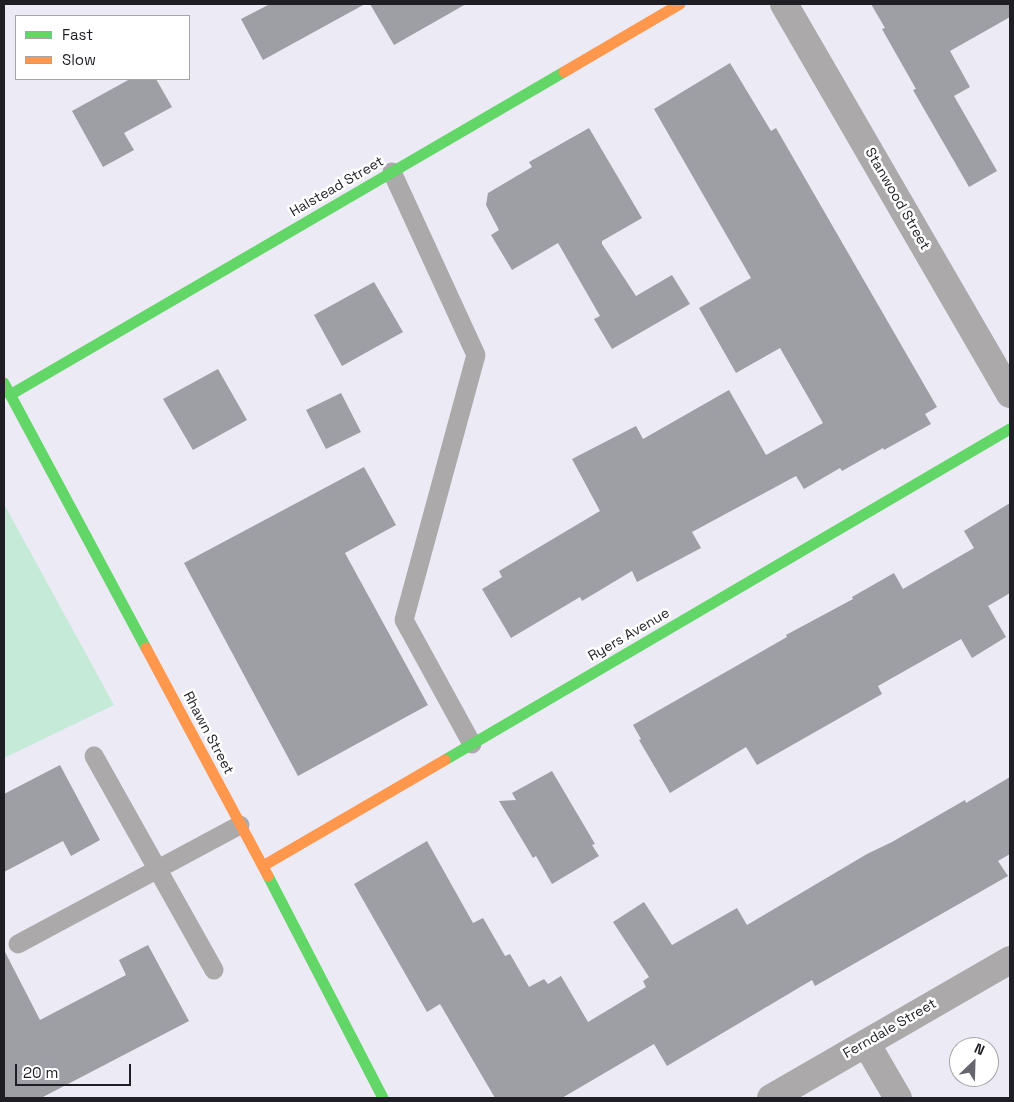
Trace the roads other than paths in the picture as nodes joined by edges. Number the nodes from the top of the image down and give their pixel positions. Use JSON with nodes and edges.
{"nodes":[{"id":1,"x":680,"y":4,"type":"edge"},
{"id":2,"x":784,"y":4,"type":"edge"},
{"id":3,"x":392,"y":172,"type":"junction"},
{"id":4,"x":4,"y":383,"type":"edge"},
{"id":5,"x":1010,"y":394,"type":"edge"},
{"id":6,"x":10,"y":395,"type":"junction"},
{"id":7,"x":1010,"y":429,"type":"edge"},
{"id":8,"x":472,"y":744,"type":"junction"},
{"id":9,"x":94,"y":756,"type":"dead end"},
{"id":10,"x":240,"y":825,"type":"junction"},
{"id":11,"x":263,"y":866,"type":"junction"},
{"id":12,"x":159,"y":869,"type":"junction"},
{"id":13,"x":18,"y":944,"type":"dead end"},
{"id":14,"x":1010,"y":960,"type":"edge"},
{"id":15,"x":214,"y":970,"type":"dead end"},
{"id":16,"x":866,"y":1043,"type":"junction"},
{"id":17,"x":383,"y":1098,"type":"edge"},
{"id":18,"x":770,"y":1098,"type":"edge"},
{"id":19,"x":898,"y":1098,"type":"edge"}],
"edges":[{"from":1,"to":3,"type":"street","name":"Halstead Street"},
{"from":2,"to":5,"type":"street","name":"Stanwood Street"},
{"from":3,"to":6,"type":"street","name":"Halstead Street"},
{"from":3,"to":8,"type":"lane"},
{"from":4,"to":6,"type":"street","name":"Rhawn Street"},
{"from":6,"to":10,"type":"street","name":"Rhawn Street"},
{"from":7,"to":8,"type":"street","name":"Ryers Avenue"},
{"from":8,"to":11,"type":"street","name":"Ryers Avenue"},
{"from":9,"to":12,"type":"lane"},
{"from":10,"to":11,"type":"street","name":"Rhawn Street"},
{"from":10,"to":12,"type":"lane"},
{"from":11,"to":17,"type":"street","name":"Rhawn Street"},
{"from":12,"to":13,"type":"lane"},
{"from":12,"to":15,"type":"lane"},
{"from":14,"to":16,"type":"street","name":"Ferndale Street"},
{"from":16,"to":18,"type":"street","name":"Ferndale Street"},
{"from":16,"to":19,"type":"street"}]}
